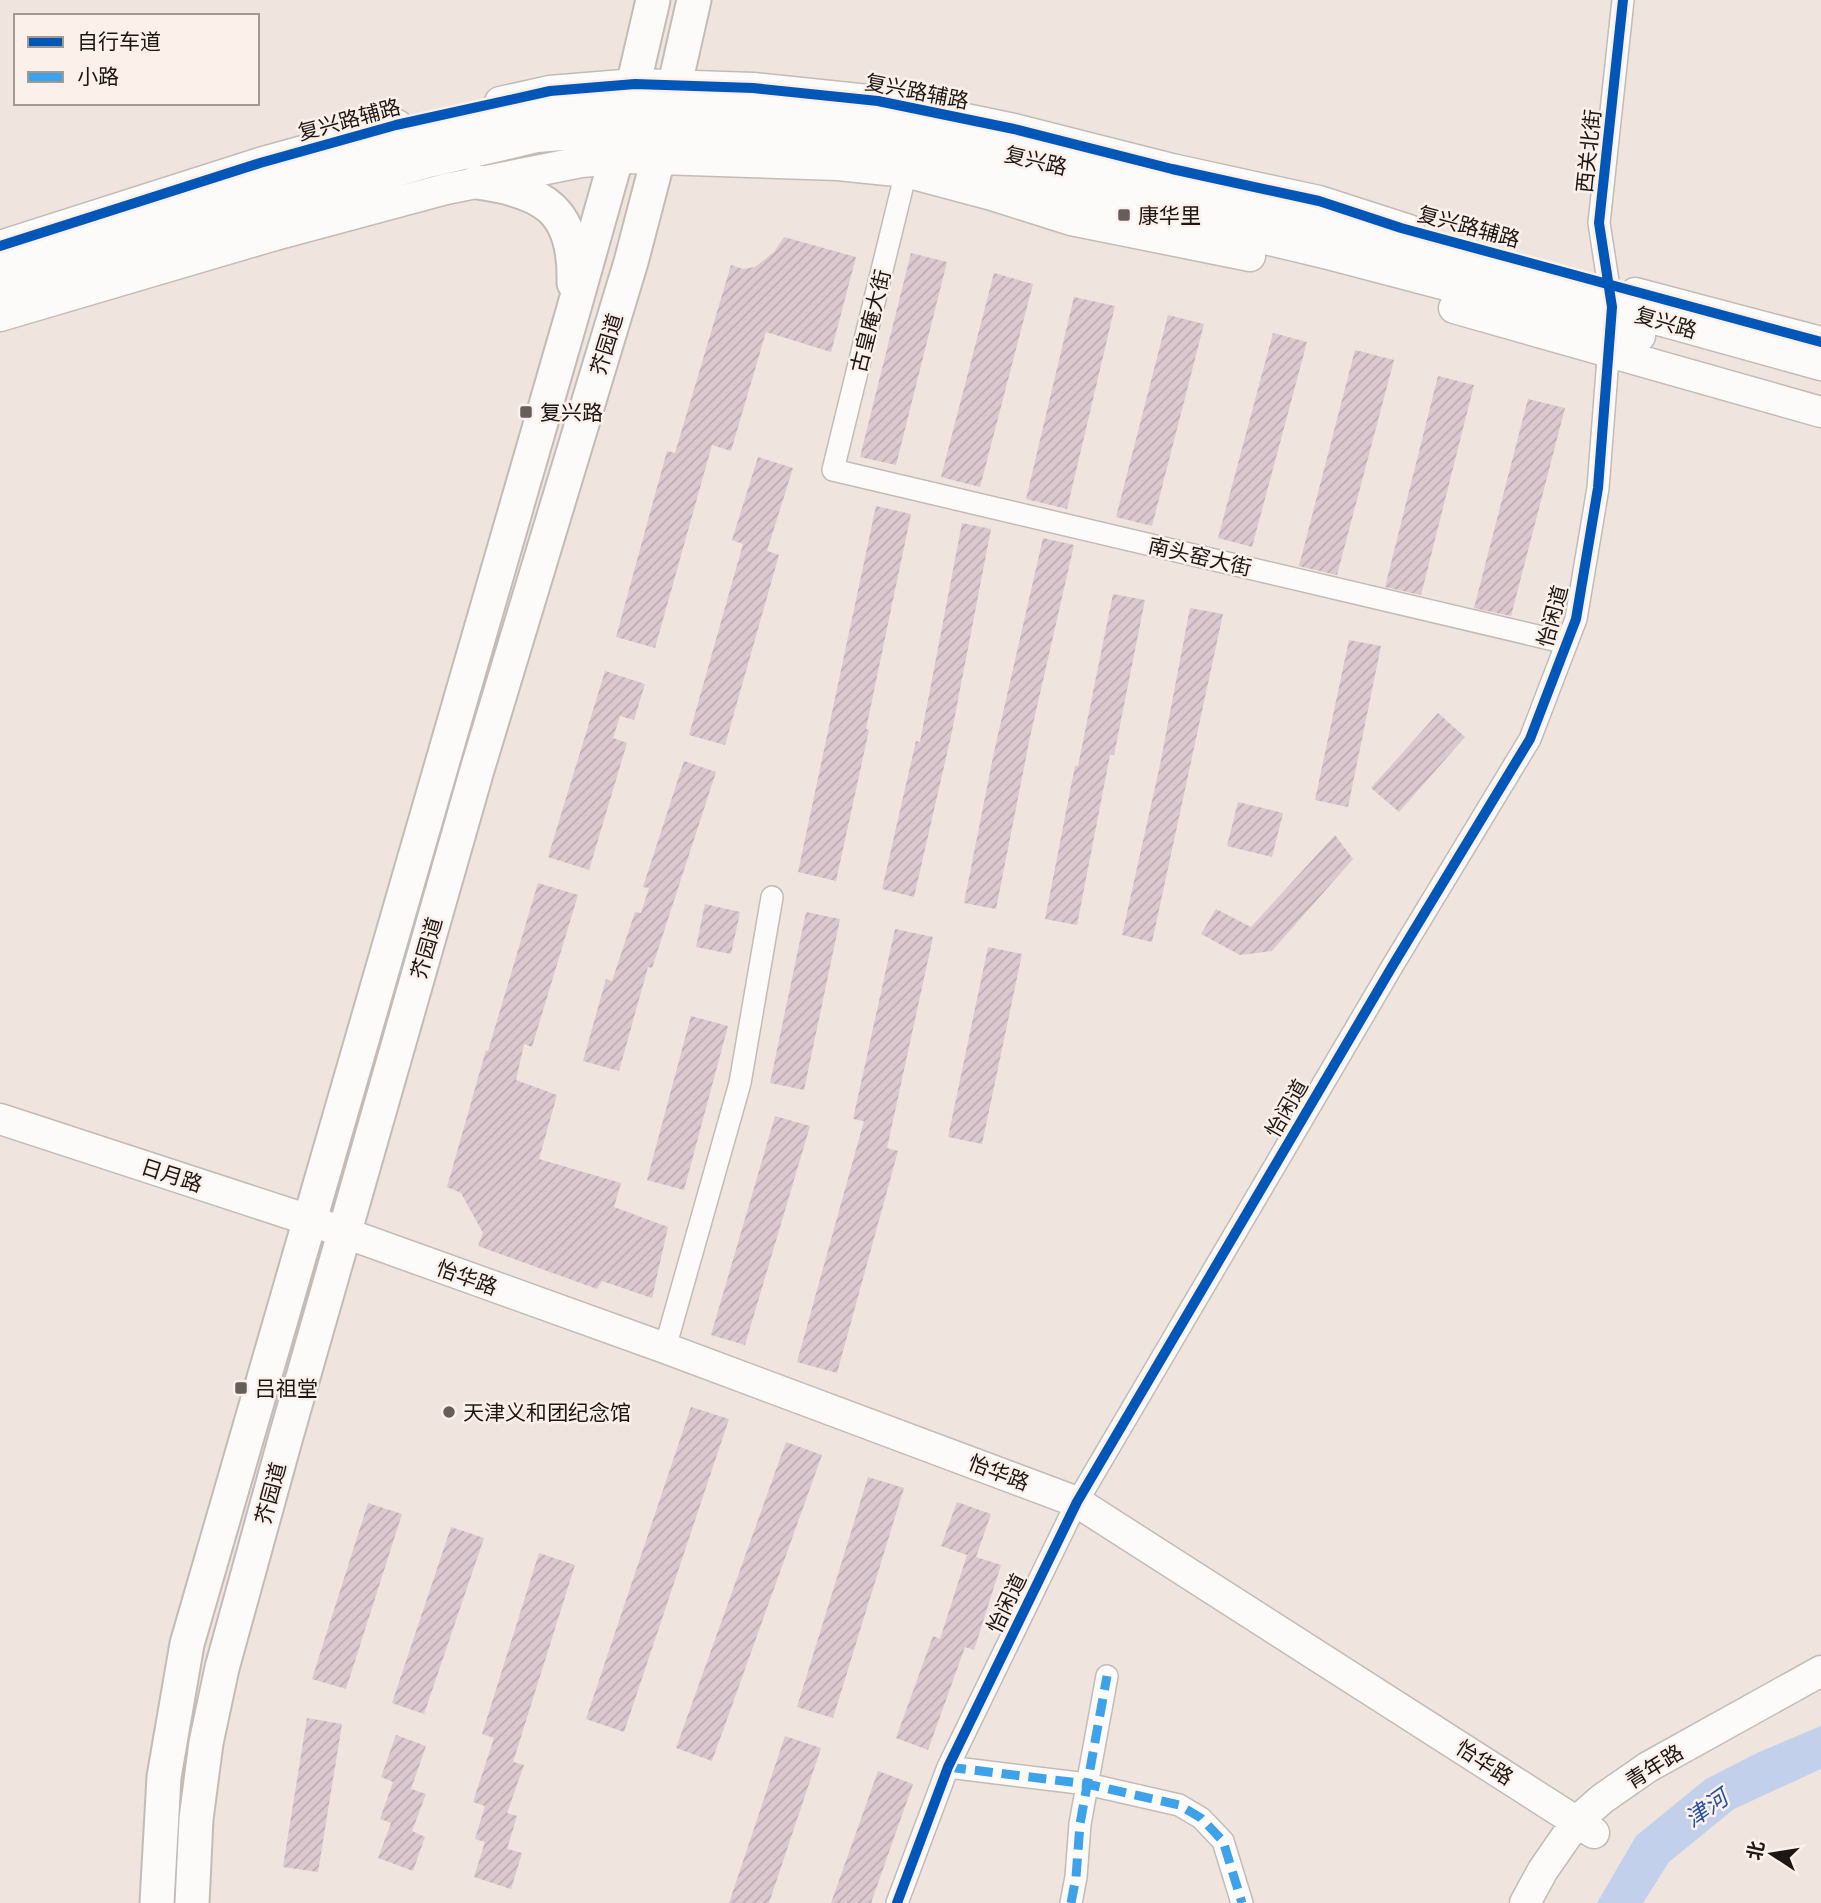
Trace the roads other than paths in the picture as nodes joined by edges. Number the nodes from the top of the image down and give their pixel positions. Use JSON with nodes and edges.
{"nodes":[{"id":1,"x":653,"y":0,"type":"edge"},
{"id":2,"x":694,"y":0,"type":"edge"},
{"id":3,"x":1623,"y":0,"type":"edge"},
{"id":4,"x":878,"y":101,"type":"junction"},
{"id":5,"x":626,"y":120,"type":"junction"},
{"id":6,"x":667,"y":121,"type":"junction"},
{"id":7,"x":939,"y":137,"type":"junction"},
{"id":8,"x":906,"y":172,"type":"junction"},
{"id":9,"x":477,"y":183,"type":"junction"},
{"id":10,"x":275,"y":235,"type":"junction"},
{"id":11,"x":161,"y":243,"type":"junction"},
{"id":12,"x":0,"y":246,"type":"edge"},
{"id":13,"x":0,"y":270,"type":"edge"},
{"id":14,"x":0,"y":295,"type":"edge"},
{"id":15,"x":572,"y":315,"type":"junction"},
{"id":16,"x":0,"y":316,"type":"edge"},
{"id":17,"x":1610,"y":318,"type":"junction"},
{"id":18,"x":1821,"y":342,"type":"edge"},
{"id":19,"x":1821,"y":365,"type":"edge"},
{"id":20,"x":1821,"y":386,"type":"edge"},
{"id":21,"x":1821,"y":412,"type":"edge"},
{"id":22,"x":833,"y":470,"type":"joint"},
{"id":23,"x":1567,"y":643,"type":"junction"},
{"id":24,"x":772,"y":897,"type":"dead end"},
{"id":25,"x":0,"y":1119,"type":"edge"},
{"id":26,"x":309,"y":1220,"type":"junction"},
{"id":27,"x":344,"y":1233,"type":"junction"},
{"id":28,"x":665,"y":1348,"type":"junction"},
{"id":29,"x":1077,"y":1502,"type":"junction"},
{"id":30,"x":1821,"y":1671,"type":"edge"},
{"id":31,"x":1107,"y":1676,"type":"dead end"},
{"id":32,"x":1821,"y":1690,"type":"edge"},
{"id":33,"x":948,"y":1767,"type":"junction"},
{"id":34,"x":1087,"y":1784,"type":"junction"},
{"id":35,"x":1586,"y":1827,"type":"junction"},
{"id":36,"x":157,"y":1903,"type":"edge"},
{"id":37,"x":192,"y":1903,"type":"edge"},
{"id":38,"x":897,"y":1903,"type":"edge"},
{"id":39,"x":1071,"y":1903,"type":"edge"},
{"id":40,"x":1242,"y":1903,"type":"edge"},
{"id":41,"x":1525,"y":1903,"type":"edge"},
{"id":42,"x":1542,"y":1903,"type":"edge"}],
"edges":[{"from":1,"to":5,"type":"main road","name":"芥园道"},
{"from":2,"to":6,"type":"main road","name":"芥园道"},
{"from":3,"to":17,"type":"street","name":"西关北街"},
{"from":4,"to":6,"type":"street","name":"复兴路辅路"},
{"from":4,"to":7,"type":"street"},
{"from":4,"to":17,"type":"street","name":"复兴路辅路"},
{"from":5,"to":6,"type":"street","name":"复兴路"},
{"from":5,"to":6,"type":"street","name":"复兴路辅路"},
{"from":5,"to":9,"type":"street","name":"复兴路辅路"},
{"from":5,"to":11,"type":"street","name":"复兴路"},
{"from":5,"to":12,"type":"street","name":"复兴路辅路"},
{"from":5,"to":13,"type":"street","name":"复兴路"},
{"from":5,"to":15,"type":"main road","name":"芥园道"},
{"from":6,"to":7,"type":"street","name":"复兴路"},
{"from":6,"to":8,"type":"street","name":"复兴路辅路"},
{"from":6,"to":17,"type":"street","name":"复兴路"},
{"from":6,"to":27,"type":"main road","name":"芥园道"},
{"from":7,"to":17,"type":"street","name":"复兴路"},
{"from":8,"to":17,"type":"street","name":"复兴路辅路"},
{"from":8,"to":22,"type":"street","name":"古皇庵大街"},
{"from":9,"to":10,"type":"street","name":"复兴路辅路"},
{"from":9,"to":15,"type":"main road"},
{"from":10,"to":11,"type":"street"},
{"from":10,"to":16,"type":"street","name":"复兴路辅路"},
{"from":11,"to":14,"type":"street","name":"复兴路"},
{"from":15,"to":26,"type":"main road","name":"芥园道"},
{"from":17,"to":18,"type":"street","name":"复兴路辅路"},
{"from":17,"to":19,"type":"street","name":"复兴路"},
{"from":17,"to":20,"type":"street","name":"复兴路"},
{"from":17,"to":21,"type":"street","name":"复兴路辅路"},
{"from":17,"to":23,"type":"street","name":"怡闲道"},
{"from":22,"to":23,"type":"street","name":"南头窑大街"},
{"from":23,"to":29,"type":"street","name":"怡闲道"},
{"from":24,"to":28,"type":"street"},
{"from":25,"to":26,"type":"street","name":"日月路"},
{"from":26,"to":27,"type":"street","name":"日月路"},
{"from":26,"to":36,"type":"main road","name":"芥园道"},
{"from":27,"to":28,"type":"street","name":"怡华路"},
{"from":27,"to":37,"type":"main road","name":"芥园道"},
{"from":28,"to":29,"type":"street","name":"怡华路"},
{"from":29,"to":33,"type":"street","name":"怡闲道"},
{"from":29,"to":35,"type":"street","name":"怡华路"},
{"from":30,"to":35,"type":"street","name":"青年路"},
{"from":31,"to":34,"type":"street"},
{"from":32,"to":35,"type":"street","name":"青年路"},
{"from":33,"to":34,"type":"street"},
{"from":33,"to":38,"type":"street","name":"怡闲道"},
{"from":34,"to":39,"type":"street"},
{"from":34,"to":40,"type":"street"},
{"from":35,"to":41,"type":"street","name":"青年路"},
{"from":35,"to":42,"type":"street","name":"青年路"}]}
